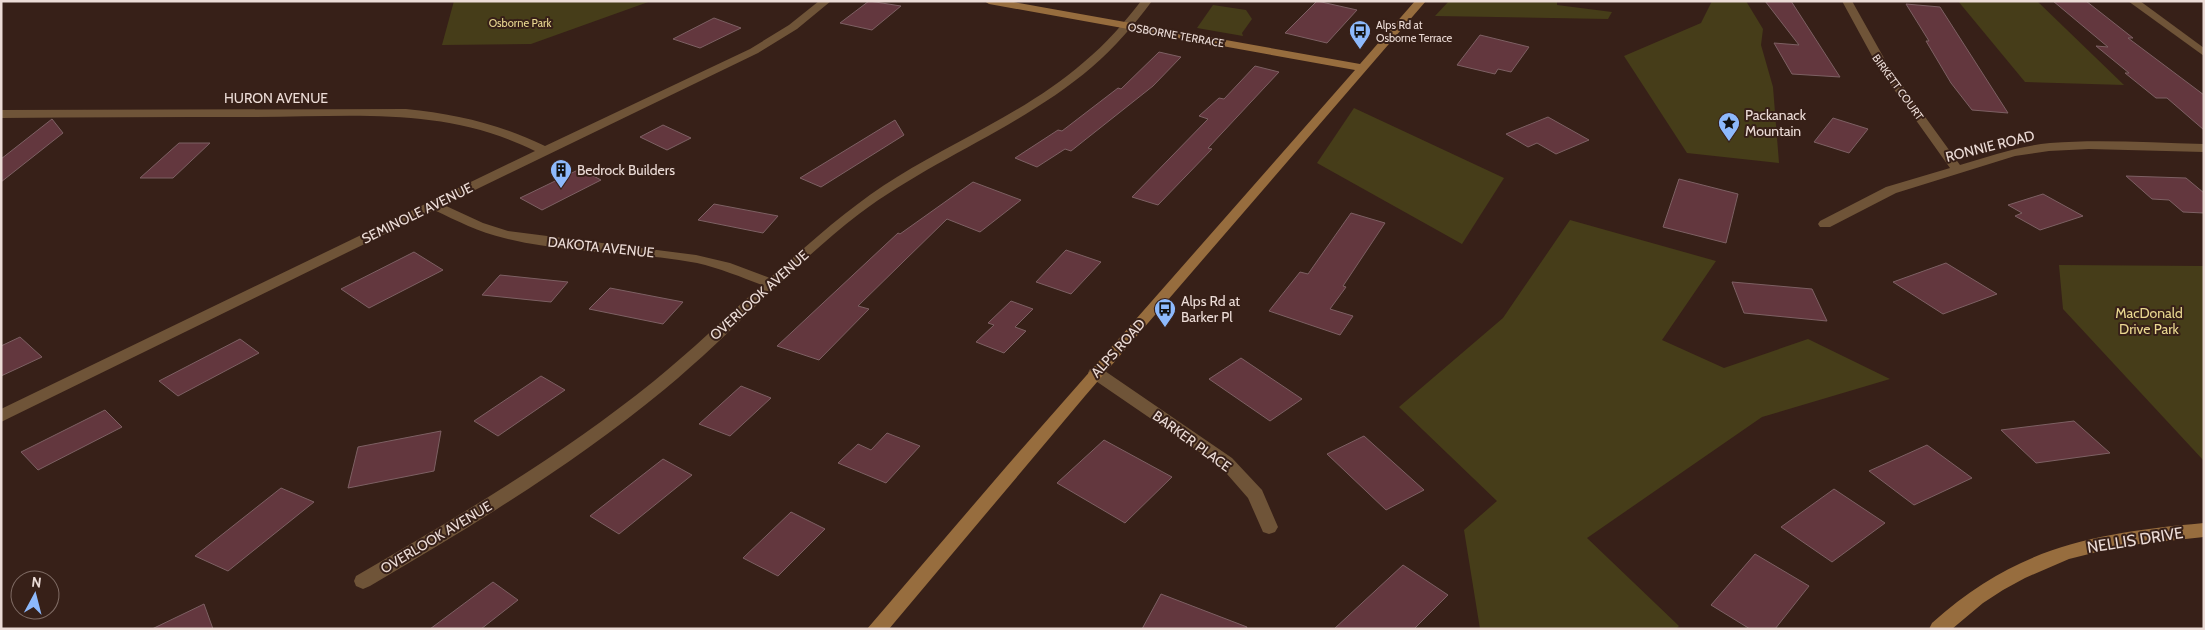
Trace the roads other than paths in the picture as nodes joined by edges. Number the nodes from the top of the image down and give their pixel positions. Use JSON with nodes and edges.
{"nodes":[{"id":1,"x":826,"y":1,"type":"edge"},
{"id":2,"x":989,"y":1,"type":"edge"},
{"id":3,"x":1147,"y":1,"type":"edge"},
{"id":4,"x":1421,"y":1,"type":"edge"},
{"id":5,"x":1847,"y":1,"type":"edge"},
{"id":6,"x":2133,"y":1,"type":"edge"},
{"id":7,"x":1127,"y":26,"type":"junction"},
{"id":8,"x":2204,"y":53,"type":"edge"},
{"id":9,"x":1363,"y":68,"type":"junction"},
{"id":10,"x":4,"y":116,"type":"edge"},
{"id":11,"x":2204,"y":148,"type":"edge"},
{"id":12,"x":545,"y":150,"type":"junction"},
{"id":13,"x":1957,"y":169,"type":"junction"},
{"id":14,"x":433,"y":205,"type":"junction"},
{"id":15,"x":1825,"y":224,"type":"dead end"},
{"id":16,"x":771,"y":284,"type":"junction"},
{"id":17,"x":1096,"y":373,"type":"junction"},
{"id":18,"x":1,"y":416,"type":"edge"},
{"id":19,"x":1269,"y":527,"type":"dead end"},
{"id":20,"x":2204,"y":530,"type":"edge"},
{"id":21,"x":363,"y":581,"type":"dead end"},
{"id":22,"x":877,"y":629,"type":"edge"},
{"id":23,"x":1939,"y":629,"type":"edge"}],
"edges":[{"from":1,"to":12,"type":"street","name":"SEMINOLE AVENUE"},
{"from":2,"to":7,"type":"main road","name":"OSBORNE TERRACE"},
{"from":3,"to":7,"type":"street","name":"OVERLOOK AVENUE"},
{"from":4,"to":9,"type":"main road","name":"ALPS ROAD"},
{"from":5,"to":13,"type":"street","name":"BIRKETT COURT"},
{"from":6,"to":8,"type":"street"},
{"from":7,"to":9,"type":"main road","name":"OSBORNE TERRACE"},
{"from":7,"to":16,"type":"street","name":"OVERLOOK AVENUE"},
{"from":9,"to":17,"type":"main road","name":"ALPS ROAD"},
{"from":10,"to":12,"type":"street","name":"HURON AVENUE"},
{"from":11,"to":13,"type":"street","name":"RONNIE ROAD"},
{"from":12,"to":14,"type":"street","name":"SEMINOLE AVENUE"},
{"from":13,"to":15,"type":"street","name":"RONNIE ROAD"},
{"from":14,"to":16,"type":"street","name":"DAKOTA AVENUE"},
{"from":14,"to":18,"type":"street","name":"SEMINOLE AVENUE"},
{"from":16,"to":21,"type":"street","name":"OVERLOOK AVENUE"},
{"from":17,"to":19,"type":"street","name":"BARKER PLACE"},
{"from":17,"to":22,"type":"main road","name":"ALPS ROAD"},
{"from":20,"to":23,"type":"main road","name":"NELLIS DRIVE"}]}
